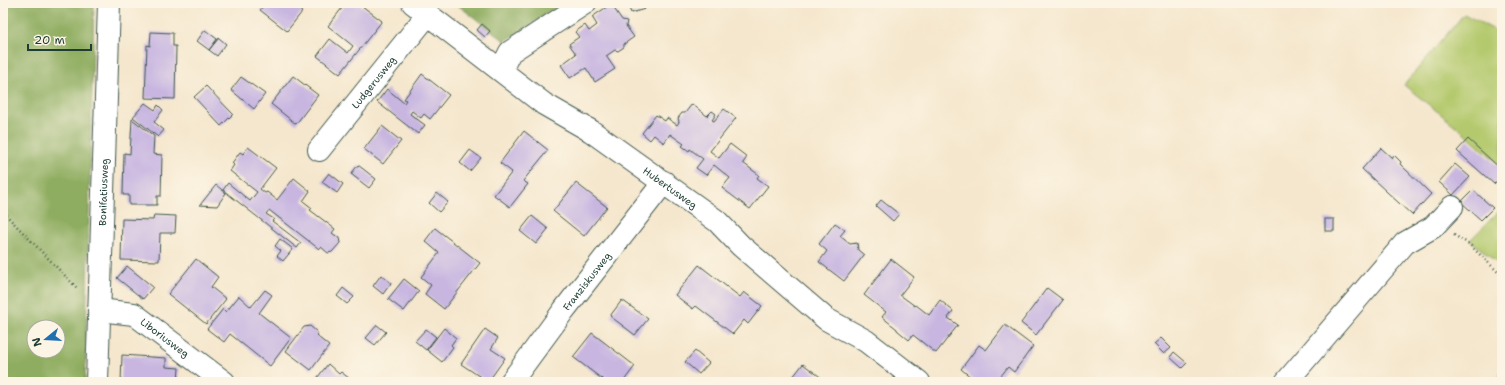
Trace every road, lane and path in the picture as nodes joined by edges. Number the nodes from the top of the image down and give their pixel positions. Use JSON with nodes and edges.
{"nodes":[{"id":1,"x":109,"y":3,"type":"edge"},
{"id":2,"x":585,"y":3,"type":"edge"},
{"id":3,"x":420,"y":9,"type":"edge"},
{"id":4,"x":501,"y":70,"type":"junction"},
{"id":5,"x":319,"y":150,"type":"dead end"},
{"id":6,"x":664,"y":182,"type":"junction"},
{"id":7,"x":1452,"y":207,"type":"dead end"},
{"id":8,"x":3,"y":212,"type":"edge"},
{"id":9,"x":1469,"y":244,"type":"dead end"},
{"id":10,"x":1502,"y":276,"type":"edge"},
{"id":11,"x":99,"y":310,"type":"junction"},
{"id":12,"x":1502,"y":370,"type":"edge"},
{"id":13,"x":916,"y":381,"type":"edge"},
{"id":14,"x":96,"y":382,"type":"edge"},
{"id":15,"x":224,"y":382,"type":"edge"},
{"id":16,"x":511,"y":382,"type":"edge"},
{"id":17,"x":1286,"y":382,"type":"edge"},
{"id":18,"x":1492,"y":382,"type":"edge"}],
"edges":[{"from":1,"to":11,"type":"street","name":"Bonifatiusweg"},
{"from":2,"to":4,"type":"street"},
{"from":3,"to":4,"type":"street","name":"Hubertusweg"},
{"from":3,"to":5,"type":"street","name":"Ludgerusweg"},
{"from":4,"to":6,"type":"street","name":"Hubertusweg"},
{"from":6,"to":13,"type":"street","name":"Hubertusweg"},
{"from":6,"to":16,"type":"street","name":"Franziskusweg"},
{"from":7,"to":17,"type":"street"},
{"from":8,"to":11,"type":"path"},
{"from":9,"to":10,"type":"path"},
{"from":11,"to":14,"type":"street","name":"Bonifatiusweg"},
{"from":11,"to":15,"type":"street","name":"Liboriusweg"},
{"from":12,"to":18,"type":"path"}]}
